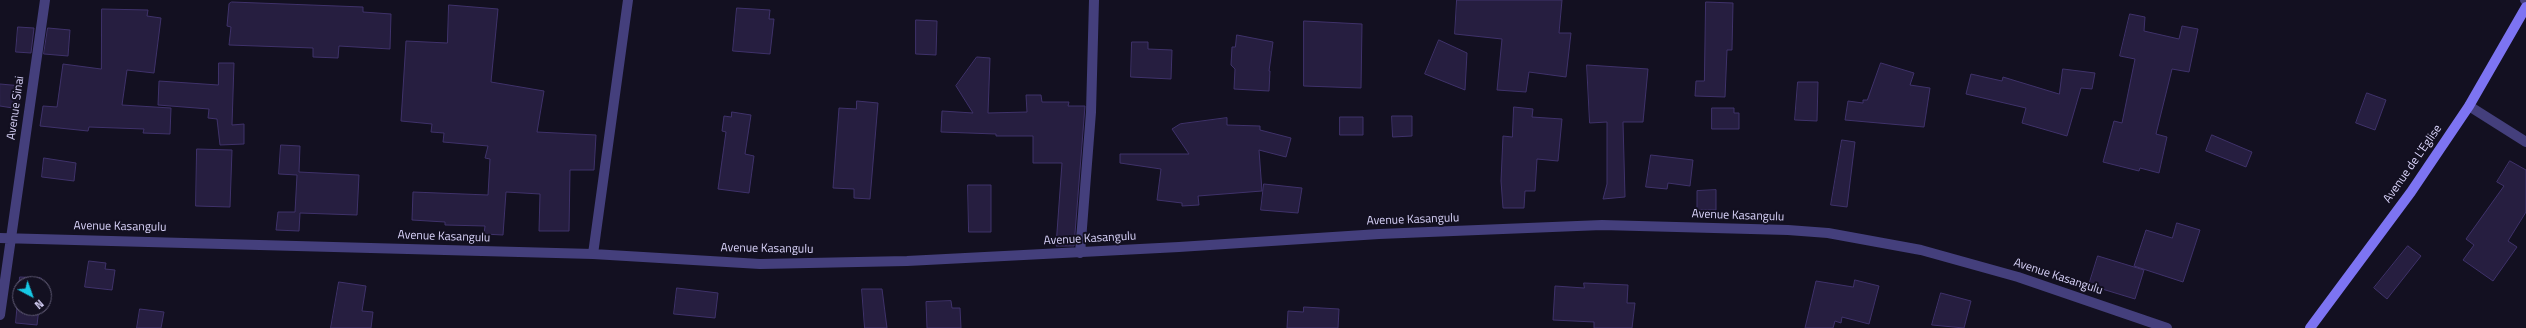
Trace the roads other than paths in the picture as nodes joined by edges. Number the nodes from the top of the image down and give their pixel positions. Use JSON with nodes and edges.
{"nodes":[{"id":1,"x":45,"y":0,"type":"edge"},
{"id":2,"x":628,"y":0,"type":"edge"},
{"id":3,"x":1094,"y":0,"type":"edge"},
{"id":4,"x":2526,"y":7,"type":"edge"},
{"id":5,"x":2469,"y":106,"type":"junction"},
{"id":6,"x":2526,"y":142,"type":"edge"},
{"id":7,"x":5,"y":238,"type":"edge"},
{"id":8,"x":1080,"y":253,"type":"junction"},
{"id":9,"x":593,"y":254,"type":"junction"},
{"id":10,"x":0,"y":315,"type":"edge"},
{"id":11,"x":2167,"y":328,"type":"edge"},
{"id":12,"x":2310,"y":328,"type":"edge"}],
"edges":[{"from":1,"to":7,"type":"street","name":"Avenue Sinai"},
{"from":2,"to":9,"type":"street"},
{"from":3,"to":8,"type":"street"},
{"from":4,"to":5,"type":"street","name":"Avenue de L'Eglise"},
{"from":5,"to":6,"type":"street"},
{"from":5,"to":12,"type":"street","name":"Avenue de L'Eglise"},
{"from":7,"to":9,"type":"street","name":"Avenue Kasangulu"},
{"from":7,"to":10,"type":"street","name":"Avenue Sinai"},
{"from":8,"to":9,"type":"street","name":"Avenue Kasangulu"},
{"from":8,"to":11,"type":"street","name":"Avenue Kasangulu"}]}
